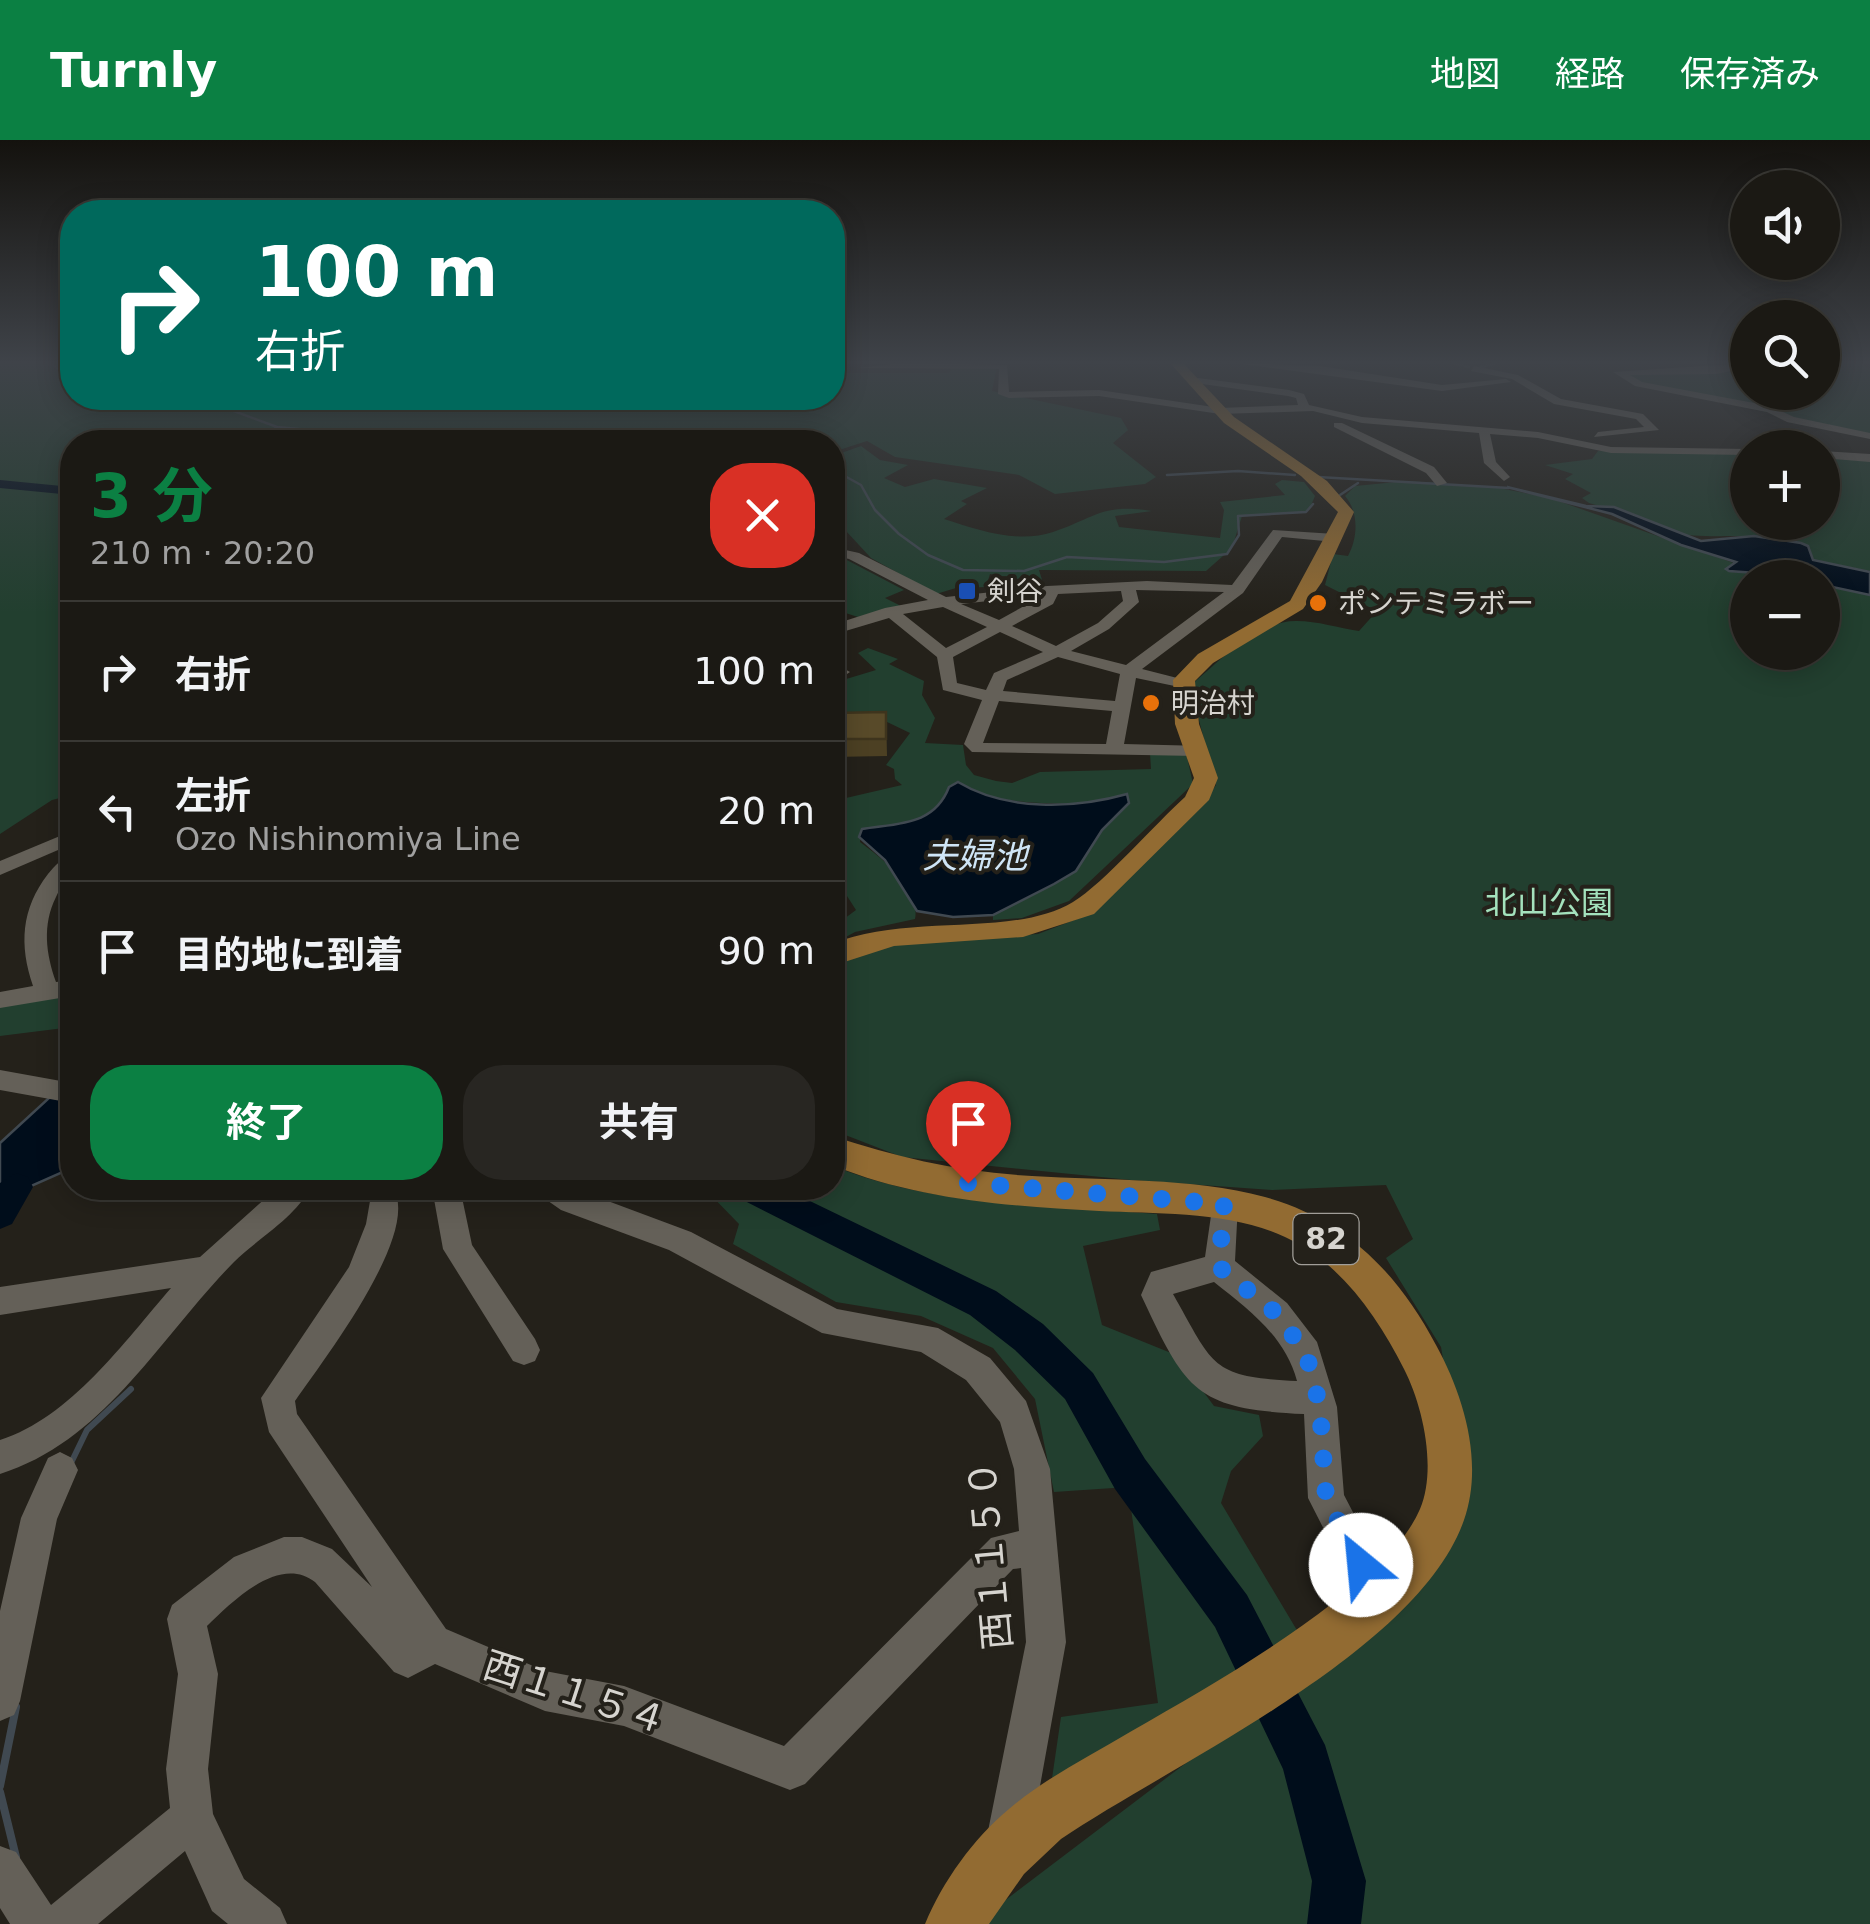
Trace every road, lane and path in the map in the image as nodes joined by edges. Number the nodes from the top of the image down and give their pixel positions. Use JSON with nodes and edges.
{"nodes":[{"id":1,"x":1269,"y":446,"type":"edge"},
{"id":2,"x":1382,"y":446,"type":"edge"},
{"id":3,"x":1484,"y":446,"type":"edge"},
{"id":4,"x":1594,"y":446,"type":"edge"},
{"id":5,"x":1730,"y":452,"type":"edge"},
{"id":6,"x":1840,"y":456,"type":"edge"},
{"id":7,"x":1870,"y":458,"type":"edge"},
{"id":8,"x":1504,"y":477,"type":"dead end"},
{"id":9,"x":1441,"y":482,"type":"dead end"},
{"id":10,"x":1331,"y":540,"type":"junction"},
{"id":11,"x":845,"y":555,"type":"edge"},
{"id":12,"x":1128,"y":586,"type":"junction"},
{"id":13,"x":1046,"y":590,"type":"junction"},
{"id":14,"x":1238,"y":590,"type":"junction"},
{"id":15,"x":940,"y":600,"type":"junction"},
{"id":16,"x":890,"y":611,"type":"junction"},
{"id":17,"x":845,"y":617,"type":"edge"},
{"id":18,"x":857,"y":621,"type":"junction"},
{"id":19,"x":845,"y":625,"type":"edge"},
{"id":20,"x":1001,"y":628,"type":"junction"},
{"id":21,"x":1057,"y":652,"type":"junction"},
{"id":22,"x":945,"y":654,"type":"junction"},
{"id":23,"x":1129,"y":672,"type":"junction"},
{"id":24,"x":1183,"y":685,"type":"junction"},
{"id":25,"x":990,"y":694,"type":"junction"},
{"id":26,"x":1122,"y":707,"type":"junction"},
{"id":27,"x":1114,"y":749,"type":"junction"},
{"id":28,"x":1197,"y":750,"type":"junction"},
{"id":29,"x":60,"y":842,"type":"edge"},
{"id":30,"x":0,"y":869,"type":"edge"},
{"id":31,"x":60,"y":873,"type":"edge"},
{"id":32,"x":845,"y":951,"type":"edge"},
{"id":33,"x":60,"y":989,"type":"edge"},
{"id":34,"x":46,"y":991,"type":"junction"},
{"id":35,"x":0,"y":1000,"type":"edge"},
{"id":36,"x":0,"y":1080,"type":"edge"},
{"id":37,"x":60,"y":1091,"type":"edge"},
{"id":38,"x":845,"y":1155,"type":"edge"},
{"id":39,"x":283,"y":1200,"type":"edge"},
{"id":40,"x":385,"y":1200,"type":"edge"},
{"id":41,"x":448,"y":1200,"type":"edge"},
{"id":42,"x":569,"y":1200,"type":"edge"},
{"id":43,"x":1224,"y":1204,"type":"junction"},
{"id":44,"x":1219,"y":1267,"type":"junction"},
{"id":45,"x":207,"y":1269,"type":"junction"},
{"id":46,"x":0,"y":1301,"type":"edge"},
{"id":47,"x":524,"y":1350,"type":"dead end"},
{"id":48,"x":1318,"y":1398,"type":"junction"},
{"id":49,"x":0,"y":1456,"type":"edge"},
{"id":50,"x":60,"y":1470,"type":"dead end"},
{"id":51,"x":1039,"y":1548,"type":"junction"},
{"id":52,"x":1379,"y":1599,"type":"junction"},
{"id":53,"x":432,"y":1644,"type":"junction"},
{"id":54,"x":0,"y":1701,"type":"edge"},
{"id":55,"x":192,"y":1817,"type":"junction"},
{"id":56,"x":1006,"y":1853,"type":"junction"},
{"id":57,"x":0,"y":1868,"type":"edge"},
{"id":58,"x":37,"y":1924,"type":"edge"},
{"id":59,"x":63,"y":1924,"type":"edge"},
{"id":60,"x":264,"y":1924,"type":"edge"},
{"id":61,"x":955,"y":1924,"type":"edge"}],
"edges":[{"from":1,"to":10,"type":"main road"},
{"from":2,"to":9,"type":"street"},
{"from":3,"to":8,"type":"street"},
{"from":4,"to":5,"type":"street"},
{"from":6,"to":7,"type":"street"},
{"from":10,"to":14,"type":"street"},
{"from":10,"to":24,"type":"main road"},
{"from":11,"to":15,"type":"street"},
{"from":12,"to":13,"type":"street"},
{"from":12,"to":14,"type":"street"},
{"from":12,"to":21,"type":"street"},
{"from":13,"to":15,"type":"street"},
{"from":13,"to":20,"type":"street"},
{"from":14,"to":23,"type":"street"},
{"from":15,"to":16,"type":"street"},
{"from":15,"to":20,"type":"street"},
{"from":16,"to":18,"type":"street"},
{"from":16,"to":22,"type":"street"},
{"from":17,"to":18,"type":"street"},
{"from":18,"to":19,"type":"street"},
{"from":20,"to":21,"type":"street"},
{"from":20,"to":22,"type":"street"},
{"from":21,"to":23,"type":"street"},
{"from":21,"to":25,"type":"street"},
{"from":22,"to":25,"type":"street"},
{"from":23,"to":24,"type":"street"},
{"from":23,"to":26,"type":"street"},
{"from":24,"to":28,"type":"main road"},
{"from":25,"to":26,"type":"street"},
{"from":25,"to":27,"type":"street"},
{"from":26,"to":27,"type":"street"},
{"from":27,"to":28,"type":"street"},
{"from":28,"to":32,"type":"main road"},
{"from":29,"to":30,"type":"street"},
{"from":31,"to":34,"type":"street"},
{"from":33,"to":34,"type":"street"},
{"from":34,"to":35,"type":"street"},
{"from":36,"to":37,"type":"street"},
{"from":38,"to":43,"type":"main road","number":"82"},
{"from":39,"to":45,"type":"street"},
{"from":40,"to":53,"type":"street"},
{"from":41,"to":47,"type":"street"},
{"from":42,"to":51,"type":"street","name":"西１１５０"},
{"from":43,"to":44,"type":"street"},
{"from":43,"to":52,"type":"main road","number":"82"},
{"from":44,"to":48,"type":"street"},
{"from":44,"to":48,"type":"street"},
{"from":45,"to":46,"type":"street"},
{"from":45,"to":49,"type":"street"},
{"from":48,"to":52,"type":"street"},
{"from":50,"to":54,"type":"street"},
{"from":51,"to":53,"type":"street","name":"西１１５４"},
{"from":51,"to":56,"type":"street","name":"西１１５０"},
{"from":52,"to":56,"type":"main road","number":"82"},
{"from":53,"to":55,"type":"street"},
{"from":55,"to":59,"type":"street"},
{"from":55,"to":60,"type":"street"},
{"from":56,"to":61,"type":"main road","number":"82"},
{"from":57,"to":58,"type":"street"}]}
